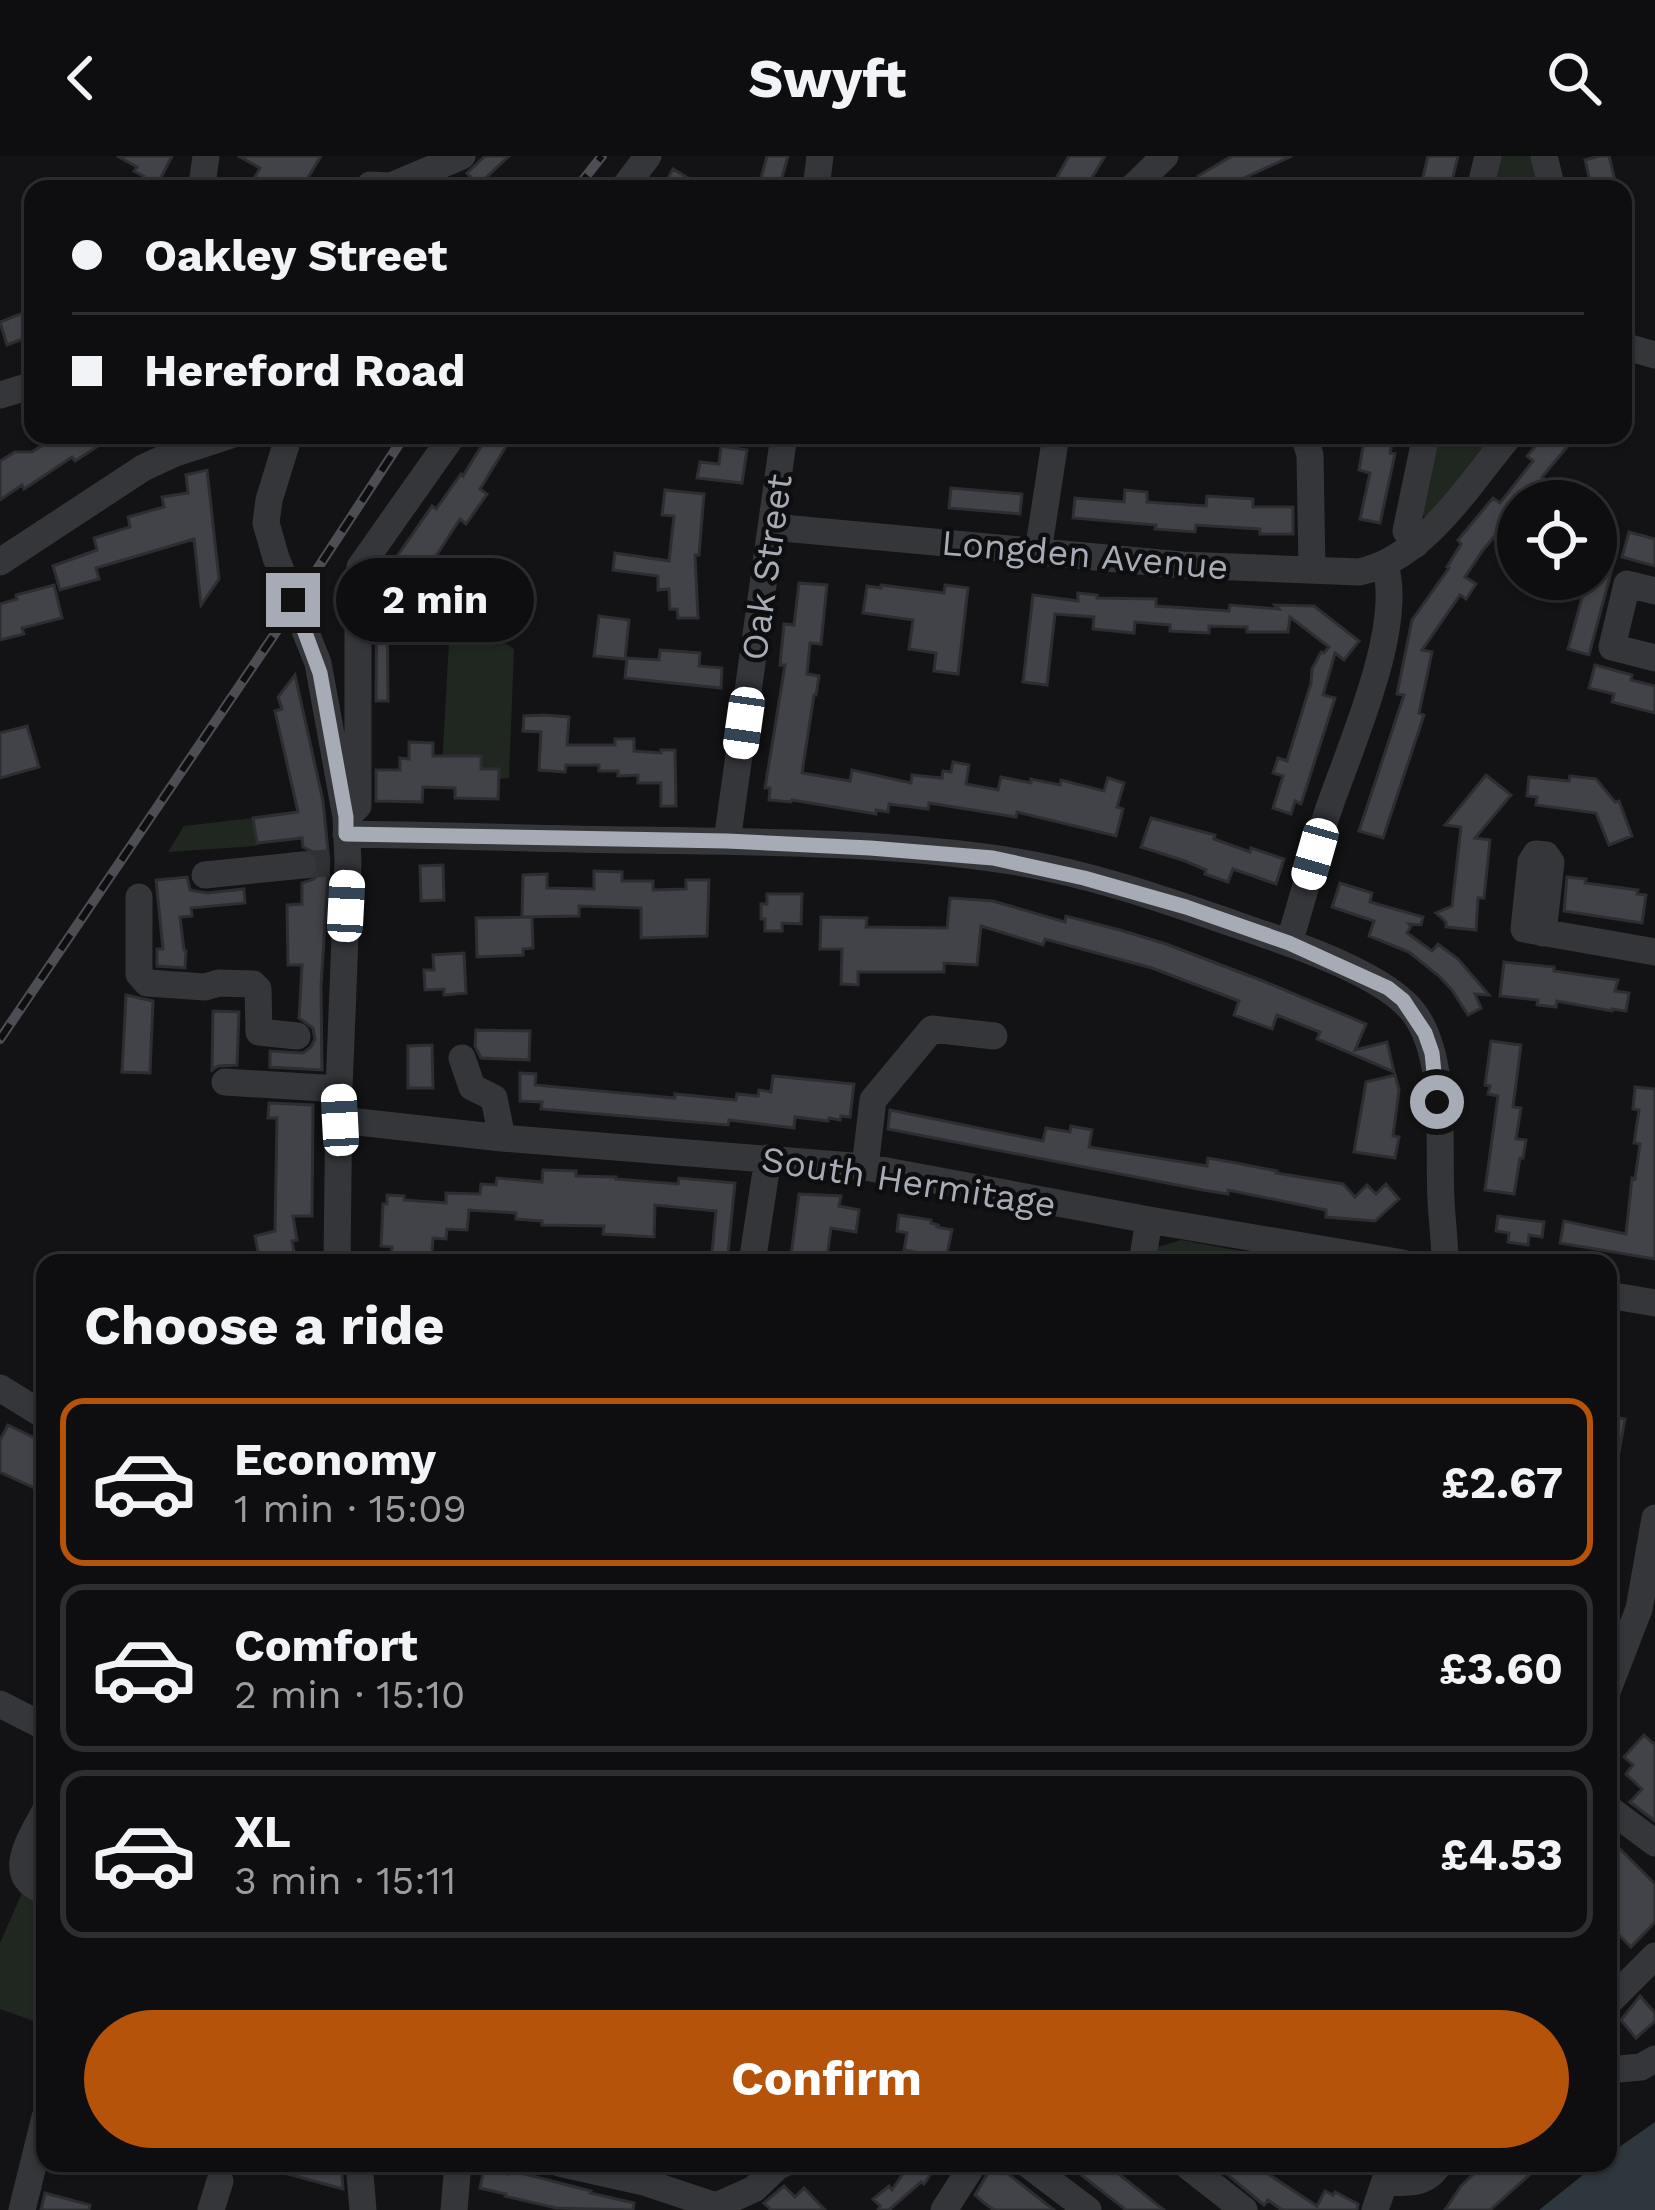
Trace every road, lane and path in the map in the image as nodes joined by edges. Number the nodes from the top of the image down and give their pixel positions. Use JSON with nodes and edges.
{"nodes":[{"id":1,"x":462,"y":156,"type":"edge"},
{"id":2,"x":648,"y":156,"type":"edge"},
{"id":3,"x":1165,"y":156,"type":"edge"},
{"id":4,"x":405,"y":180,"type":"edge"},
{"id":5,"x":630,"y":180,"type":"edge"},
{"id":6,"x":1141,"y":180,"type":"edge"},
{"id":7,"x":165,"y":444,"type":"edge"},
{"id":8,"x":287,"y":444,"type":"edge"},
{"id":9,"x":447,"y":444,"type":"edge"},
{"id":10,"x":783,"y":444,"type":"edge"},
{"id":11,"x":1055,"y":444,"type":"edge"},
{"id":12,"x":1307,"y":444,"type":"edge"},
{"id":13,"x":1424,"y":444,"type":"edge"},
{"id":14,"x":1502,"y":444,"type":"edge"},
{"id":15,"x":772,"y":527,"type":"junction"},
{"id":16,"x":1038,"y":551,"type":"junction"},
{"id":17,"x":1399,"y":556,"type":"junction"},
{"id":18,"x":0,"y":562,"type":"edge"},
{"id":19,"x":1312,"y":570,"type":"junction"},
{"id":20,"x":1655,"y":591,"type":"edge"},
{"id":21,"x":1655,"y":658,"type":"edge"},
{"id":22,"x":727,"y":841,"type":"junction"},
{"id":23,"x":334,"y":848,"type":"junction"},
{"id":24,"x":205,"y":875,"type":"dead end"},
{"id":25,"x":139,"y":897,"type":"dead end"},
{"id":26,"x":1543,"y":933,"type":"dead end"},
{"id":27,"x":1289,"y":943,"type":"junction"},
{"id":28,"x":1655,"y":952,"type":"edge"},
{"id":29,"x":994,"y":1036,"type":"dead end"},
{"id":30,"x":319,"y":1037,"type":"junction"},
{"id":31,"x":462,"y":1058,"type":"dead end"},
{"id":32,"x":225,"y":1082,"type":"dead end"},
{"id":33,"x":339,"y":1089,"type":"junction"},
{"id":34,"x":340,"y":1120,"type":"junction"},
{"id":35,"x":502,"y":1138,"type":"junction"},
{"id":36,"x":768,"y":1158,"type":"junction"},
{"id":37,"x":865,"y":1167,"type":"junction"},
{"id":38,"x":1149,"y":1220,"type":"junction"},
{"id":39,"x":337,"y":1254,"type":"edge"},
{"id":40,"x":753,"y":1254,"type":"edge"},
{"id":41,"x":1143,"y":1254,"type":"edge"},
{"id":42,"x":1350,"y":1254,"type":"edge"},
{"id":43,"x":1445,"y":1254,"type":"edge"},
{"id":44,"x":1617,"y":1297,"type":"edge"},
{"id":45,"x":1655,"y":1303,"type":"edge"},
{"id":46,"x":0,"y":1388,"type":"edge"},
{"id":47,"x":36,"y":1410,"type":"edge"},
{"id":48,"x":1655,"y":1518,"type":"edge"},
{"id":49,"x":1617,"y":1666,"type":"edge"},
{"id":50,"x":0,"y":1704,"type":"edge"},
{"id":51,"x":36,"y":1722,"type":"edge"},
{"id":52,"x":1617,"y":1815,"type":"edge"},
{"id":53,"x":36,"y":1829,"type":"edge"},
{"id":54,"x":1655,"y":1844,"type":"edge"},
{"id":55,"x":23,"y":1879,"type":"edge"},
{"id":56,"x":1655,"y":1956,"type":"edge"},
{"id":57,"x":1617,"y":1994,"type":"edge"},
{"id":58,"x":1655,"y":2059,"type":"edge"},
{"id":59,"x":1617,"y":2069,"type":"edge"},
{"id":60,"x":36,"y":2153,"type":"edge"},
{"id":61,"x":360,"y":2172,"type":"edge"},
{"id":62,"x":457,"y":2172,"type":"edge"},
{"id":63,"x":772,"y":2172,"type":"edge"},
{"id":64,"x":968,"y":2172,"type":"edge"},
{"id":65,"x":1038,"y":2172,"type":"edge"},
{"id":66,"x":1195,"y":2172,"type":"edge"},
{"id":67,"x":1434,"y":2172,"type":"edge"},
{"id":68,"x":1388,"y":2173,"type":"edge"},
{"id":69,"x":638,"y":2175,"type":"edge"},
{"id":70,"x":220,"y":2181,"type":"dead end"},
{"id":71,"x":22,"y":2210,"type":"edge"},
{"id":72,"x":211,"y":2210,"type":"edge"},
{"id":73,"x":363,"y":2210,"type":"edge"},
{"id":74,"x":454,"y":2210,"type":"edge"},
{"id":75,"x":944,"y":2210,"type":"edge"},
{"id":76,"x":1088,"y":2210,"type":"edge"},
{"id":77,"x":1244,"y":2210,"type":"edge"},
{"id":78,"x":1375,"y":2210,"type":"edge"}],
"edges":[{"from":1,"to":4,"type":"street"},
{"from":2,"to":5,"type":"street"},
{"from":3,"to":6,"type":"street"},
{"from":7,"to":18,"type":"street"},
{"from":8,"to":23,"type":"street"},
{"from":9,"to":23,"type":"street"},
{"from":10,"to":15,"type":"street","name":"Oak Street"},
{"from":11,"to":16,"type":"street"},
{"from":12,"to":19,"type":"street"},
{"from":13,"to":17,"type":"street"},
{"from":14,"to":17,"type":"street"},
{"from":15,"to":16,"type":"street","name":"Longden Avenue"},
{"from":15,"to":22,"type":"street","name":"Oak Street"},
{"from":16,"to":19,"type":"street","name":"Longden Avenue"},
{"from":17,"to":19,"type":"street","name":"Longden Avenue"},
{"from":17,"to":27,"type":"street"},
{"from":20,"to":21,"type":"street"},
{"from":22,"to":23,"type":"street"},
{"from":22,"to":27,"type":"street"},
{"from":23,"to":24,"type":"street"},
{"from":23,"to":30,"type":"street"},
{"from":25,"to":30,"type":"street"},
{"from":26,"to":28,"type":"street"},
{"from":27,"to":43,"type":"street"},
{"from":29,"to":37,"type":"street"},
{"from":30,"to":33,"type":"street"},
{"from":31,"to":35,"type":"street"},
{"from":32,"to":33,"type":"street"},
{"from":33,"to":34,"type":"street"},
{"from":34,"to":35,"type":"street","name":"South Hermitage"},
{"from":34,"to":39,"type":"street"},
{"from":35,"to":36,"type":"street","name":"South Hermitage"},
{"from":36,"to":37,"type":"street","name":"South Hermitage"},
{"from":36,"to":40,"type":"street"},
{"from":37,"to":38,"type":"street","name":"South Hermitage"},
{"from":38,"to":41,"type":"street"},
{"from":38,"to":42,"type":"street","name":"South Hermitage"},
{"from":44,"to":45,"type":"street"},
{"from":46,"to":47,"type":"street"},
{"from":48,"to":49,"type":"street"},
{"from":50,"to":51,"type":"street"},
{"from":52,"to":54,"type":"street"},
{"from":53,"to":55,"type":"street"},
{"from":56,"to":57,"type":"street"},
{"from":58,"to":59,"type":"street"},
{"from":60,"to":71,"type":"street"},
{"from":61,"to":73,"type":"street"},
{"from":62,"to":74,"type":"street"},
{"from":63,"to":69,"type":"street"},
{"from":64,"to":75,"type":"street"},
{"from":65,"to":76,"type":"street"},
{"from":66,"to":77,"type":"street"},
{"from":67,"to":68,"type":"street"},
{"from":68,"to":78,"type":"street"},
{"from":70,"to":72,"type":"street"}]}
